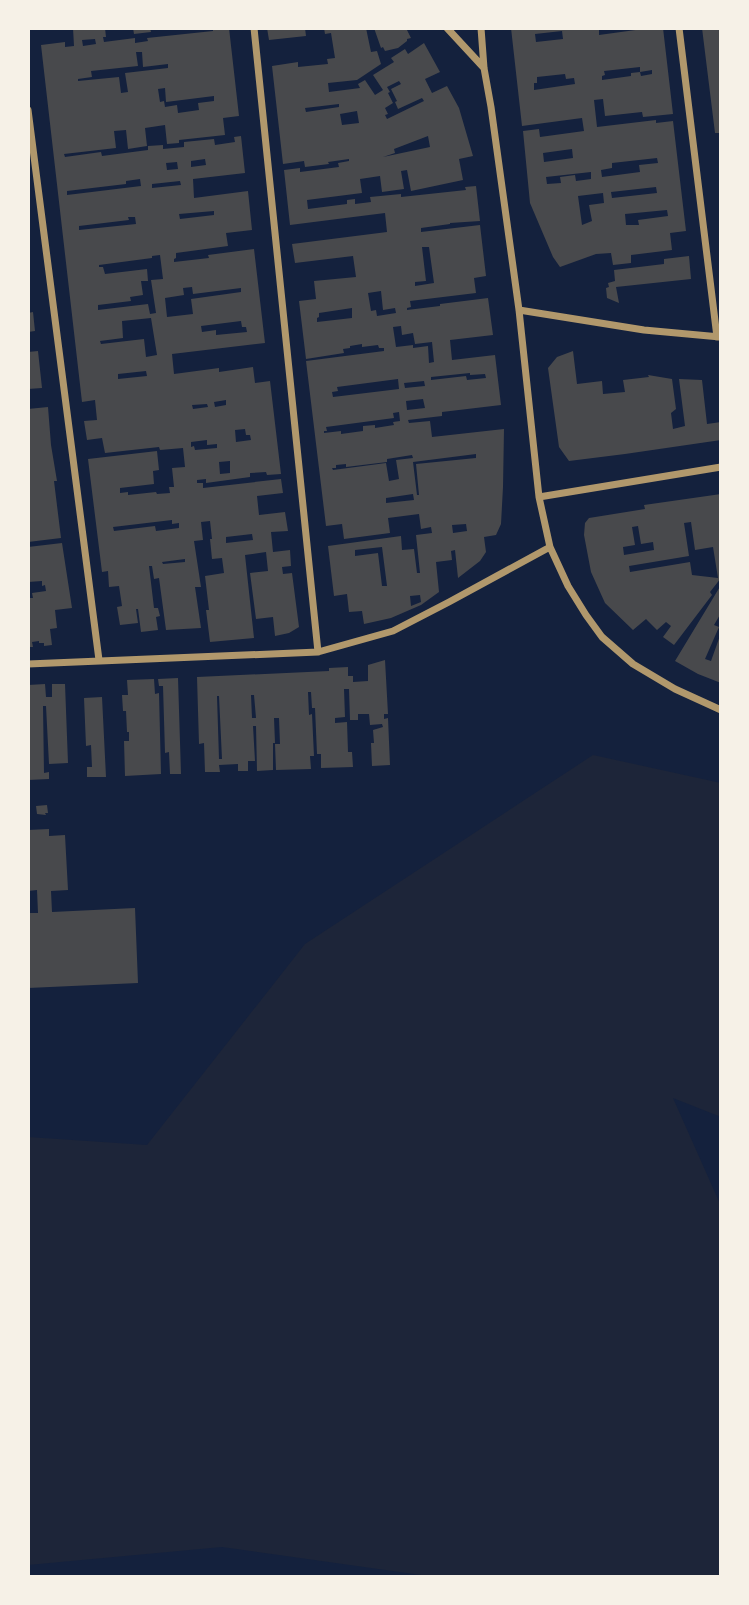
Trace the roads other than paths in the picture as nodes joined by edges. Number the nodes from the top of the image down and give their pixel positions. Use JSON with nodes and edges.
{"nodes":[{"id":1,"x":254,"y":28,"type":"edge"},
{"id":2,"x":447,"y":28,"type":"edge"},
{"id":3,"x":481,"y":28,"type":"edge"},
{"id":4,"x":679,"y":28,"type":"edge"},
{"id":5,"x":484,"y":68,"type":"junction"},
{"id":6,"x":28,"y":110,"type":"edge"},
{"id":7,"x":519,"y":310,"type":"junction"},
{"id":8,"x":719,"y":337,"type":"edge"},
{"id":9,"x":721,"y":467,"type":"edge"},
{"id":10,"x":539,"y":497,"type":"junction"},
{"id":11,"x":550,"y":547,"type":"junction"},
{"id":12,"x":318,"y":652,"type":"junction"},
{"id":13,"x":99,"y":660,"type":"junction"},
{"id":14,"x":28,"y":664,"type":"edge"},
{"id":15,"x":721,"y":710,"type":"edge"}],
"edges":[{"from":1,"to":12,"type":"street"},
{"from":2,"to":5,"type":"street"},
{"from":3,"to":5,"type":"street"},
{"from":4,"to":8,"type":"street"},
{"from":5,"to":7,"type":"street"},
{"from":6,"to":13,"type":"street"},
{"from":7,"to":8,"type":"street"},
{"from":7,"to":10,"type":"street"},
{"from":9,"to":10,"type":"street"},
{"from":10,"to":11,"type":"street"},
{"from":11,"to":12,"type":"street"},
{"from":11,"to":15,"type":"street"},
{"from":12,"to":13,"type":"street"},
{"from":13,"to":14,"type":"street"}]}
